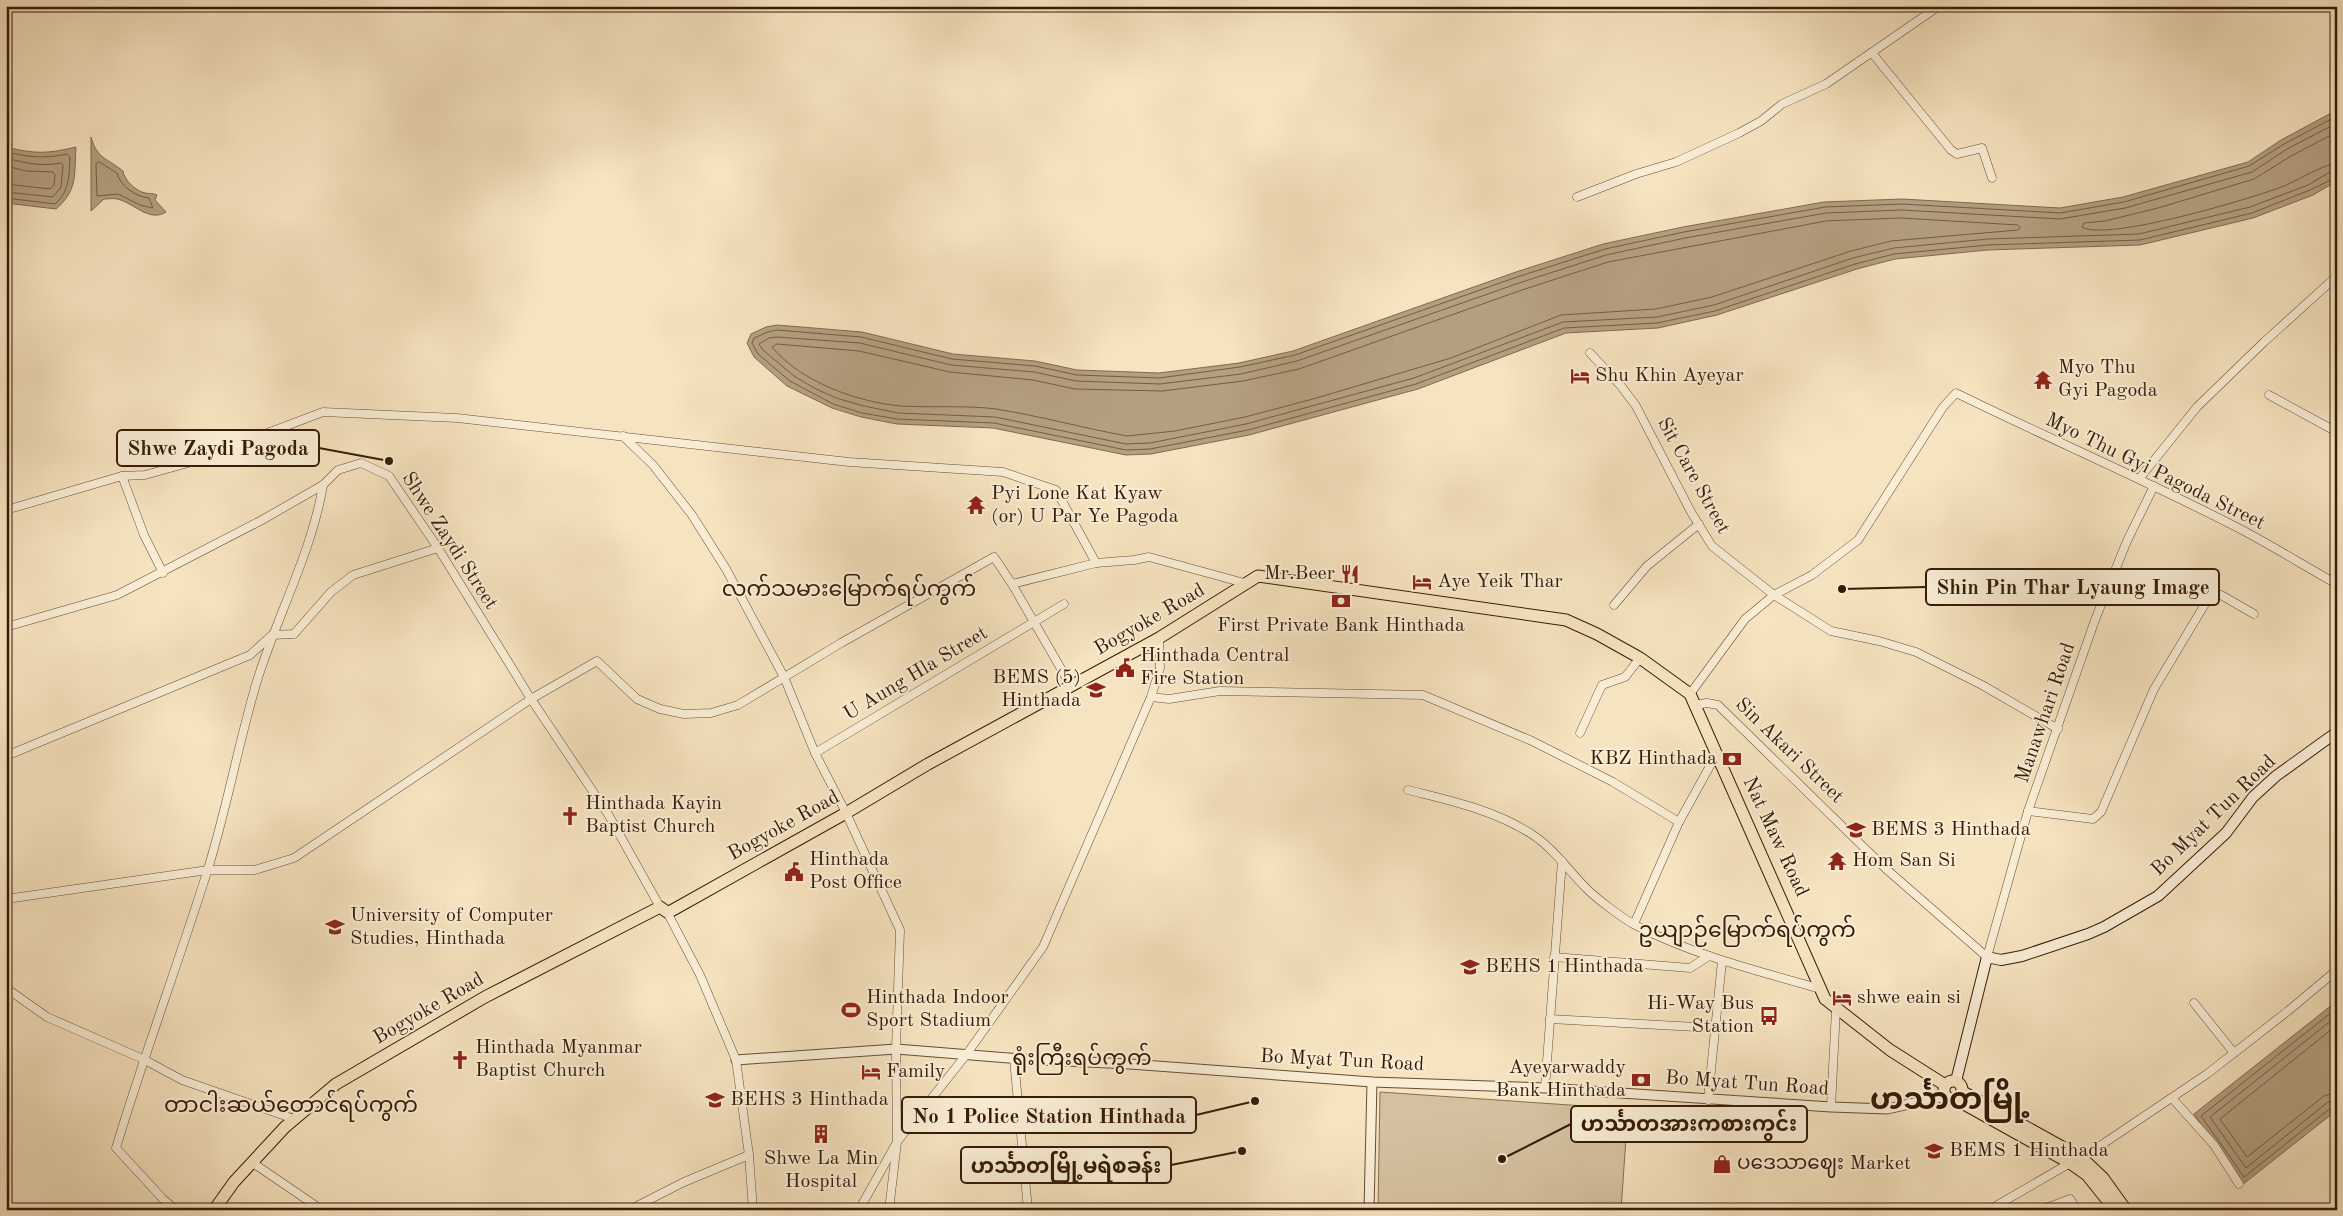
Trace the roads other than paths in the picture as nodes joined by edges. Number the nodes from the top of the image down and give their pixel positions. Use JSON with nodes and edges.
{"nodes":[{"id":1,"x":1939,"y":6,"type":"edge"},
{"id":2,"x":1872,"y":53,"type":"junction"},
{"id":3,"x":1992,"y":178,"type":"dead end"},
{"id":4,"x":1577,"y":197,"type":"dead end"},
{"id":5,"x":2337,"y":276,"type":"edge"},
{"id":6,"x":1590,"y":353,"type":"dead end"},
{"id":7,"x":2269,"y":395,"type":"dead end"},
{"id":8,"x":2337,"y":432,"type":"edge"},
{"id":9,"x":622,"y":436,"type":"junction"},
{"id":10,"x":122,"y":476,"type":"junction"},
{"id":11,"x":2140,"y":479,"type":"junction"},
{"id":12,"x":323,"y":485,"type":"junction"},
{"id":13,"x":2154,"y":486,"type":"junction"},
{"id":14,"x":6,"y":510,"type":"edge"},
{"id":15,"x":1699,"y":524,"type":"junction"},
{"id":16,"x":438,"y":548,"type":"junction"},
{"id":17,"x":1096,"y":563,"type":"junction"},
{"id":18,"x":163,"y":572,"type":"junction"},
{"id":19,"x":1012,"y":584,"type":"junction"},
{"id":20,"x":1248,"y":584,"type":"junction"},
{"id":21,"x":2337,"y":584,"type":"edge"},
{"id":22,"x":1774,"y":595,"type":"junction"},
{"id":23,"x":1064,"y":604,"type":"dead end"},
{"id":24,"x":1614,"y":605,"type":"dead end"},
{"id":25,"x":2254,"y":614,"type":"dead end"},
{"id":26,"x":1034,"y":622,"type":"junction"},
{"id":27,"x":6,"y":627,"type":"edge"},
{"id":28,"x":272,"y":635,"type":"junction"},
{"id":29,"x":1160,"y":638,"type":"junction"},
{"id":30,"x":1640,"y":658,"type":"junction"},
{"id":31,"x":784,"y":677,"type":"junction"},
{"id":32,"x":1072,"y":686,"type":"junction"},
{"id":33,"x":1151,"y":697,"type":"junction"},
{"id":34,"x":530,"y":699,"type":"junction"},
{"id":35,"x":1693,"y":699,"type":"junction"},
{"id":36,"x":2058,"y":729,"type":"junction"},
{"id":37,"x":2337,"y":732,"type":"edge"},
{"id":38,"x":1580,"y":733,"type":"dead end"},
{"id":39,"x":815,"y":753,"type":"junction"},
{"id":40,"x":1716,"y":755,"type":"junction"},
{"id":41,"x":6,"y":756,"type":"edge"},
{"id":42,"x":1408,"y":790,"type":"dead end"},
{"id":43,"x":2028,"y":810,"type":"junction"},
{"id":44,"x":846,"y":813,"type":"junction"},
{"id":45,"x":1680,"y":822,"type":"junction"},
{"id":46,"x":1562,"y":861,"type":"junction"},
{"id":47,"x":208,"y":870,"type":"junction"},
{"id":48,"x":6,"y":899,"type":"edge"},
{"id":49,"x":664,"y":910,"type":"junction"},
{"id":50,"x":1634,"y":924,"type":"junction"},
{"id":51,"x":1710,"y":956,"type":"junction"},
{"id":52,"x":1554,"y":957,"type":"junction"},
{"id":53,"x":1987,"y":957,"type":"junction"},
{"id":54,"x":1722,"y":961,"type":"junction"},
{"id":55,"x":2337,"y":970,"type":"edge"},
{"id":56,"x":6,"y":988,"type":"edge"},
{"id":57,"x":1821,"y":989,"type":"junction"},
{"id":58,"x":2194,"y":1003,"type":"dead end"},
{"id":59,"x":1836,"y":1009,"type":"junction"},
{"id":60,"x":1550,"y":1019,"type":"junction"},
{"id":61,"x":1715,"y":1028,"type":"junction"},
{"id":62,"x":896,"y":1049,"type":"junction"},
{"id":63,"x":2234,"y":1053,"type":"junction"},
{"id":64,"x":966,"y":1055,"type":"junction"},
{"id":65,"x":143,"y":1059,"type":"junction"},
{"id":66,"x":1014,"y":1059,"type":"junction"},
{"id":67,"x":736,"y":1060,"type":"junction"},
{"id":68,"x":1372,"y":1082,"type":"junction"},
{"id":69,"x":1545,"y":1088,"type":"junction"},
{"id":70,"x":1953,"y":1091,"type":"junction"},
{"id":71,"x":2172,"y":1098,"type":"junction"},
{"id":72,"x":1708,"y":1100,"type":"junction"},
{"id":73,"x":1832,"y":1107,"type":"junction"},
{"id":74,"x":294,"y":1120,"type":"junction"},
{"id":75,"x":897,"y":1142,"type":"junction"},
{"id":76,"x":749,"y":1155,"type":"junction"},
{"id":77,"x":2082,"y":1158,"type":"junction"},
{"id":78,"x":2070,"y":1162,"type":"junction"},
{"id":79,"x":253,"y":1163,"type":"junction"},
{"id":80,"x":2239,"y":1184,"type":"dead end"},
{"id":81,"x":176,"y":1210,"type":"edge"},
{"id":82,"x":214,"y":1210,"type":"edge"},
{"id":83,"x":322,"y":1210,"type":"edge"},
{"id":84,"x":629,"y":1210,"type":"edge"},
{"id":85,"x":753,"y":1210,"type":"edge"},
{"id":86,"x":859,"y":1210,"type":"edge"},
{"id":87,"x":889,"y":1210,"type":"edge"},
{"id":88,"x":1028,"y":1210,"type":"edge"},
{"id":89,"x":1368,"y":1210,"type":"edge"},
{"id":90,"x":1989,"y":1210,"type":"edge"},
{"id":91,"x":2041,"y":1210,"type":"edge"},
{"id":92,"x":2077,"y":1210,"type":"edge"},
{"id":93,"x":2115,"y":1210,"type":"edge"},
{"id":94,"x":2126,"y":1210,"type":"edge"}],
"edges":[{"from":1,"to":2,"type":"street"},
{"from":2,"to":3,"type":"street"},
{"from":2,"to":4,"type":"street"},
{"from":5,"to":11,"type":"street"},
{"from":6,"to":15,"type":"street","name":"Sit Care Street"},
{"from":7,"to":8,"type":"street"},
{"from":9,"to":10,"type":"street"},
{"from":9,"to":17,"type":"street"},
{"from":9,"to":31,"type":"street"},
{"from":10,"to":14,"type":"street"},
{"from":10,"to":18,"type":"street"},
{"from":11,"to":13,"type":"street","name":"Myo Thu Gyi Pagoda Street"},
{"from":11,"to":22,"type":"street","name":"Myo Thu Gyi Pagoda Street"},
{"from":12,"to":16,"type":"street","name":"Shwe Zaydi Street"},
{"from":12,"to":18,"type":"street","name":"Shwe Zaydi Street"},
{"from":12,"to":28,"type":"street"},
{"from":13,"to":21,"type":"street","name":"Myo Thu Gyi Pagoda Street"},
{"from":13,"to":36,"type":"street","name":"Manawhari Road"},
{"from":15,"to":22,"type":"street","name":"Sit Care Street"},
{"from":15,"to":24,"type":"street"},
{"from":16,"to":28,"type":"street"},
{"from":16,"to":34,"type":"street","name":"Shwe Zaydi Street"},
{"from":17,"to":19,"type":"street"},
{"from":17,"to":20,"type":"street"},
{"from":18,"to":27,"type":"street","name":"Shwe Zaydi Street"},
{"from":19,"to":26,"type":"street"},
{"from":19,"to":31,"type":"street"},
{"from":20,"to":29,"type":"main road","name":"Bogyoke Road"},
{"from":20,"to":30,"type":"main road","name":"Bogyoke Road"},
{"from":22,"to":35,"type":"street"},
{"from":22,"to":36,"type":"street","name":"Sit Care Street"},
{"from":23,"to":26,"type":"street","name":"U Aung Hla Street"},
{"from":25,"to":43,"type":"street"},
{"from":26,"to":32,"type":"street"},
{"from":26,"to":39,"type":"street","name":"U Aung Hla Street"},
{"from":28,"to":41,"type":"street"},
{"from":28,"to":47,"type":"street"},
{"from":29,"to":32,"type":"main road","name":"Bogyoke Road"},
{"from":29,"to":33,"type":"street"},
{"from":30,"to":35,"type":"main road","name":"Bogyoke Road"},
{"from":30,"to":38,"type":"street"},
{"from":31,"to":34,"type":"street"},
{"from":31,"to":39,"type":"street"},
{"from":32,"to":44,"type":"main road","name":"Bogyoke Road"},
{"from":33,"to":45,"type":"street"},
{"from":33,"to":64,"type":"street"},
{"from":34,"to":47,"type":"street"},
{"from":34,"to":49,"type":"street","name":"Shwe Zaydi Street"},
{"from":35,"to":40,"type":"main road","name":"Nat Maw Road"},
{"from":35,"to":53,"type":"street","name":"Sin Akari Street"},
{"from":36,"to":43,"type":"street","name":"Manawhari Road"},
{"from":37,"to":53,"type":"main road","name":"Bo Myat Tun Road"},
{"from":39,"to":44,"type":"street"},
{"from":40,"to":45,"type":"street"},
{"from":40,"to":57,"type":"main road","name":"Nat Maw Road"},
{"from":42,"to":46,"type":"street"},
{"from":43,"to":53,"type":"street","name":"Manawhari Road"},
{"from":44,"to":49,"type":"main road","name":"Bogyoke Road"},
{"from":44,"to":62,"type":"street"},
{"from":45,"to":50,"type":"street"},
{"from":46,"to":50,"type":"street"},
{"from":46,"to":52,"type":"street"},
{"from":47,"to":48,"type":"street"},
{"from":47,"to":65,"type":"street"},
{"from":49,"to":67,"type":"street","name":"Shwe Zaydi Street"},
{"from":49,"to":74,"type":"main road","name":"Bogyoke Road"},
{"from":50,"to":51,"type":"street"},
{"from":51,"to":52,"type":"street"},
{"from":51,"to":54,"type":"street"},
{"from":52,"to":60,"type":"street"},
{"from":53,"to":70,"type":"main road"},
{"from":54,"to":57,"type":"street"},
{"from":54,"to":61,"type":"street"},
{"from":55,"to":63,"type":"street"},
{"from":56,"to":65,"type":"street"},
{"from":57,"to":59,"type":"main road","name":"Nat Maw Road"},
{"from":58,"to":63,"type":"street"},
{"from":59,"to":70,"type":"main road","name":"Nat Maw Road"},
{"from":59,"to":73,"type":"street"},
{"from":60,"to":61,"type":"street"},
{"from":60,"to":69,"type":"street"},
{"from":61,"to":72,"type":"street"},
{"from":62,"to":64,"type":"street","name":"Bo Myat Tun Road"},
{"from":62,"to":67,"type":"street","name":"Bo Myat Tun Road"},
{"from":62,"to":75,"type":"street"},
{"from":63,"to":71,"type":"street"},
{"from":64,"to":66,"type":"street","name":"Bo Myat Tun Road"},
{"from":64,"to":75,"type":"street"},
{"from":65,"to":74,"type":"street"},
{"from":65,"to":81,"type":"street"},
{"from":66,"to":68,"type":"street","name":"Bo Myat Tun Road"},
{"from":66,"to":88,"type":"street"},
{"from":67,"to":76,"type":"street","name":"Shwe Zaydi Street"},
{"from":68,"to":69,"type":"street","name":"Bo Myat Tun Road"},
{"from":68,"to":89,"type":"street"},
{"from":69,"to":72,"type":"street","name":"Bo Myat Tun Road"},
{"from":70,"to":73,"type":"street","name":"Bo Myat Tun Road"},
{"from":70,"to":77,"type":"main road","name":"Nat Maw Road"},
{"from":70,"to":78,"type":"main road","name":"Nat Maw Road"},
{"from":71,"to":77,"type":"street"},
{"from":71,"to":80,"type":"street"},
{"from":72,"to":73,"type":"street","name":"Bo Myat Tun Road"},
{"from":74,"to":79,"type":"main road","name":"Bogyoke Road"},
{"from":75,"to":86,"type":"street"},
{"from":75,"to":87,"type":"street"},
{"from":76,"to":84,"type":"street"},
{"from":76,"to":85,"type":"street","name":"Shwe Zaydi Street"},
{"from":77,"to":94,"type":"main road","name":"Nat Maw Road"},
{"from":78,"to":90,"type":"street"},
{"from":78,"to":93,"type":"main road","name":"Nat Maw Road"},
{"from":79,"to":82,"type":"main road","name":"Bogyoke Road"},
{"from":79,"to":83,"type":"street"},
{"from":91,"to":92,"type":"street"}]}
